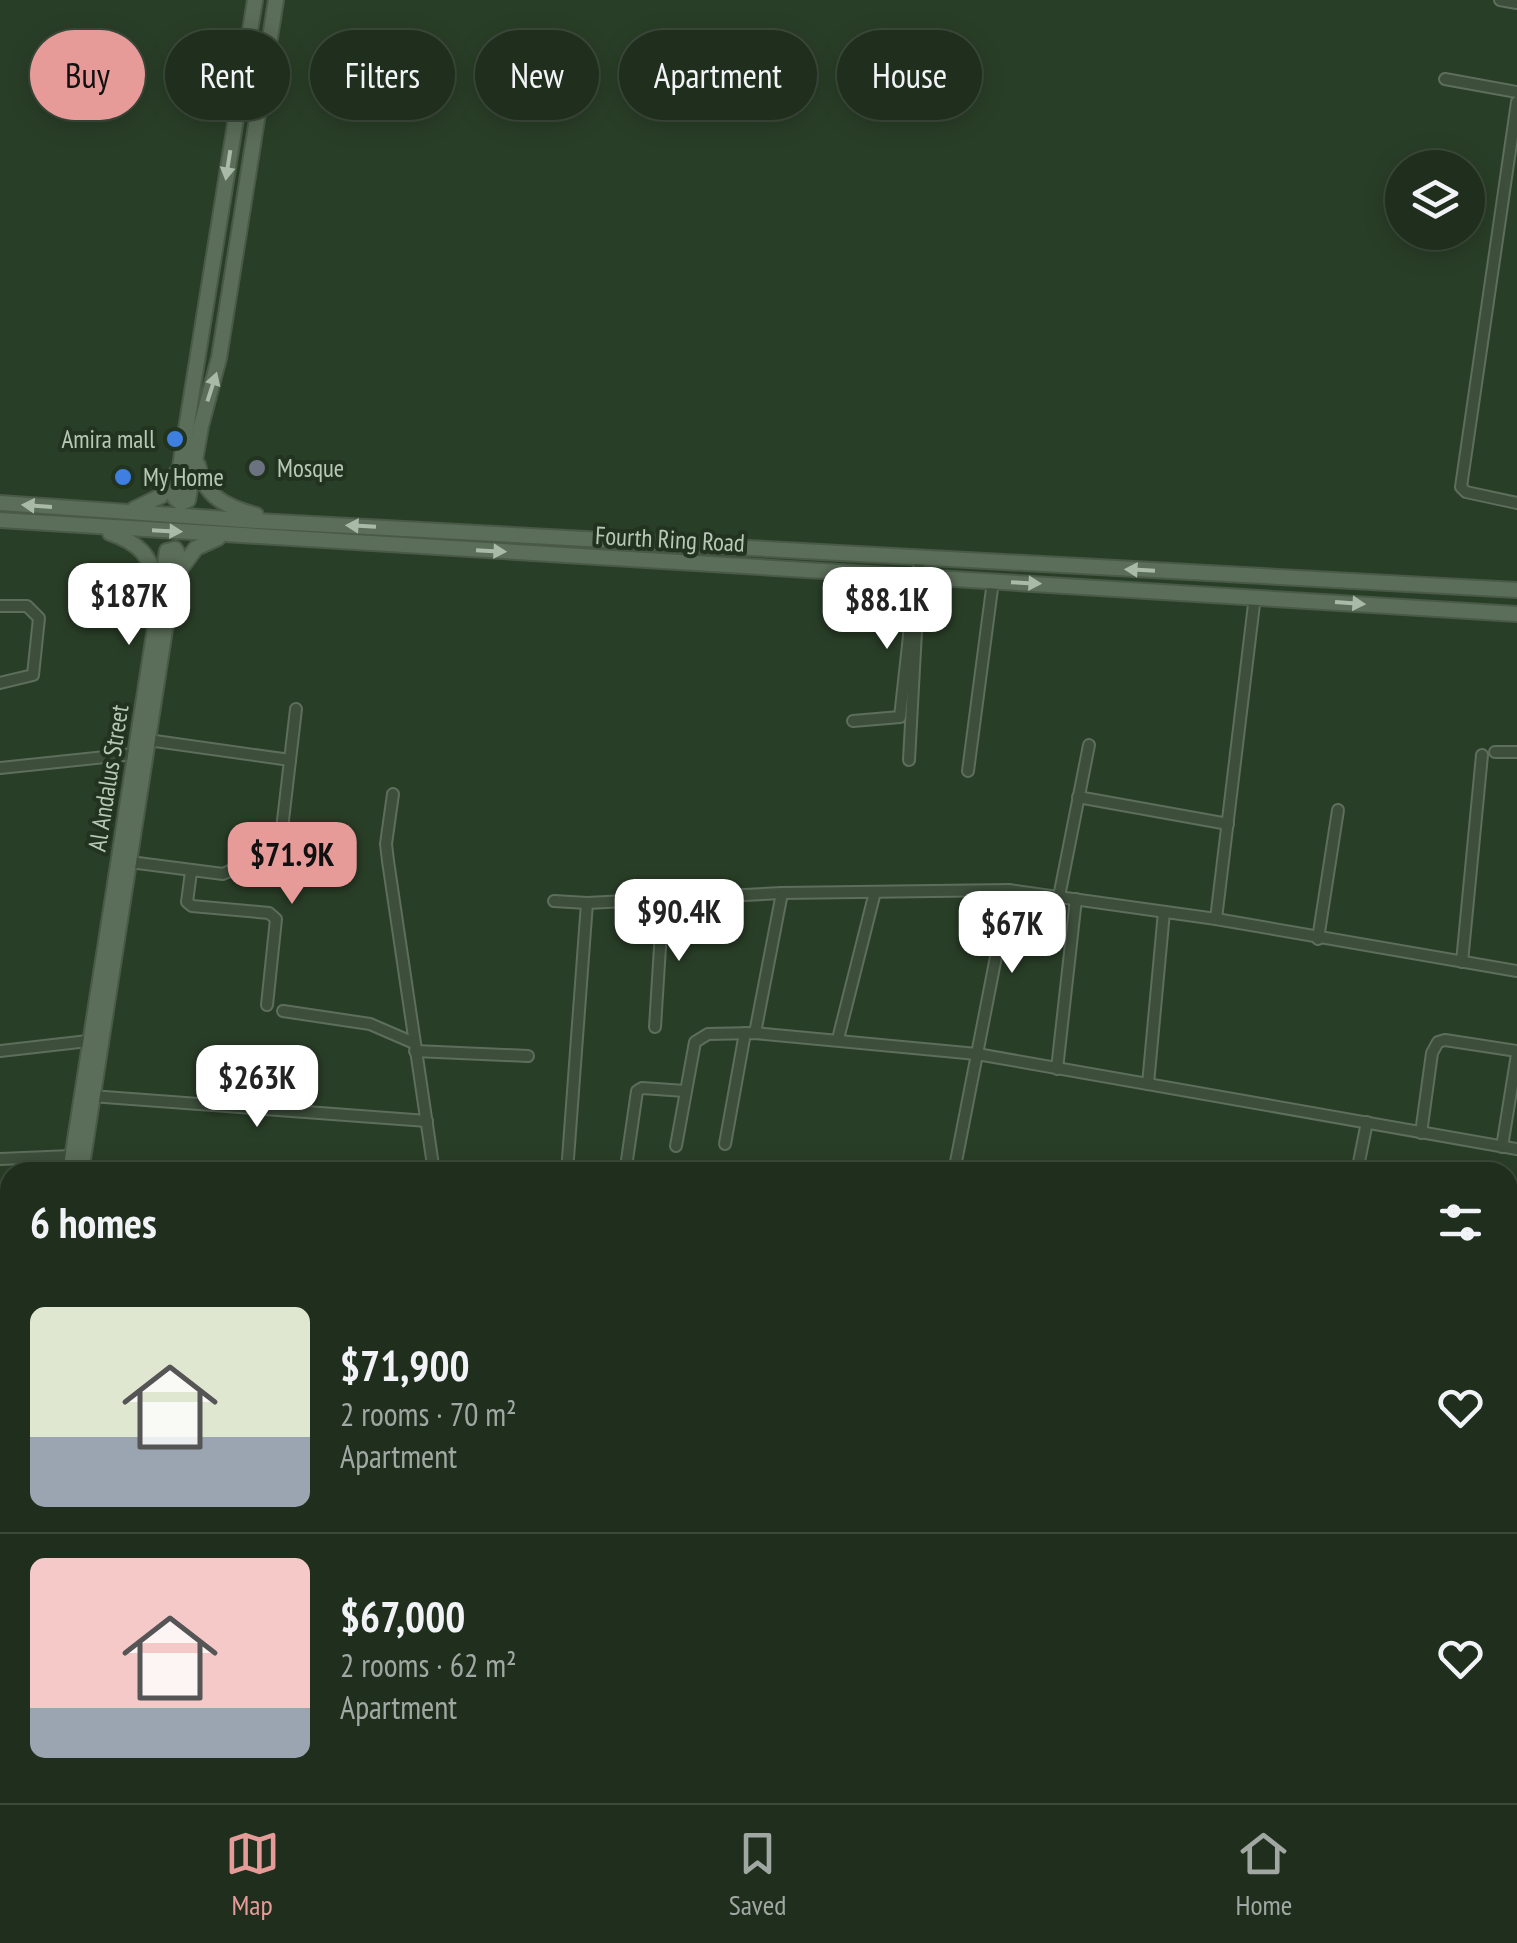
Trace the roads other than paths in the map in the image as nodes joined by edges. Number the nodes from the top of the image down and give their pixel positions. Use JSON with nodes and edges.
{"nodes":[{"id":1,"x":255,"y":0,"type":"edge"},
{"id":2,"x":276,"y":0,"type":"edge"},
{"id":3,"x":1500,"y":0,"type":"edge"},
{"id":4,"x":1517,"y":3,"type":"edge"},
{"id":5,"x":1445,"y":79,"type":"dead end"},
{"id":6,"x":1517,"y":92,"type":"edge"},
{"id":7,"x":1517,"y":102,"type":"edge"},
{"id":8,"x":212,"y":270,"type":"junction"},
{"id":9,"x":233,"y":274,"type":"junction"},
{"id":10,"x":198,"y":442,"type":"junction"},
{"id":11,"x":180,"y":468,"type":"junction"},
{"id":12,"x":0,"y":503,"type":"edge"},
{"id":13,"x":1517,"y":504,"type":"edge"},
{"id":14,"x":129,"y":511,"type":"junction"},
{"id":15,"x":0,"y":520,"type":"edge"},
{"id":16,"x":281,"y":523,"type":"junction"},
{"id":17,"x":95,"y":527,"type":"junction"},
{"id":18,"x":232,"y":534,"type":"junction"},
{"id":19,"x":920,"y":558,"type":"junction"},
{"id":20,"x":1198,"y":573,"type":"junction"},
{"id":21,"x":913,"y":576,"type":"junction"},
{"id":22,"x":993,"y":581,"type":"junction"},
{"id":23,"x":172,"y":586,"type":"junction"},
{"id":24,"x":1517,"y":590,"type":"edge"},
{"id":25,"x":1194,"y":593,"type":"junction"},
{"id":26,"x":1256,"y":596,"type":"junction"},
{"id":27,"x":160,"y":598,"type":"junction"},
{"id":28,"x":0,"y":606,"type":"edge"},
{"id":29,"x":1517,"y":614,"type":"edge"},
{"id":30,"x":0,"y":683,"type":"edge"},
{"id":31,"x":296,"y":710,"type":"dead end"},
{"id":32,"x":854,"y":721,"type":"dead end"},
{"id":33,"x":148,"y":740,"type":"junction"},
{"id":34,"x":1089,"y":745,"type":"dead end"},
{"id":35,"x":1495,"y":752,"type":"dead end"},
{"id":36,"x":1517,"y":752,"type":"edge"},
{"id":37,"x":134,"y":754,"type":"junction"},
{"id":38,"x":1482,"y":756,"type":"dead end"},
{"id":39,"x":290,"y":760,"type":"junction"},
{"id":40,"x":909,"y":760,"type":"dead end"},
{"id":41,"x":0,"y":768,"type":"edge"},
{"id":42,"x":968,"y":772,"type":"dead end"},
{"id":43,"x":393,"y":794,"type":"dead end"},
{"id":44,"x":1078,"y":797,"type":"junction"},
{"id":45,"x":1338,"y":810,"type":"dead end"},
{"id":46,"x":1228,"y":824,"type":"junction"},
{"id":47,"x":128,"y":831,"type":"junction"},
{"id":48,"x":130,"y":862,"type":"junction"},
{"id":49,"x":191,"y":872,"type":"junction"},
{"id":50,"x":1008,"y":890,"type":"junction"},
{"id":51,"x":875,"y":892,"type":"junction"},
{"id":52,"x":782,"y":893,"type":"junction"},
{"id":53,"x":1059,"y":897,"type":"junction"},
{"id":54,"x":664,"y":899,"type":"junction"},
{"id":55,"x":1076,"y":899,"type":"junction"},
{"id":56,"x":554,"y":901,"type":"dead end"},
{"id":57,"x":587,"y":902,"type":"junction"},
{"id":58,"x":1164,"y":912,"type":"junction"},
{"id":59,"x":1216,"y":920,"type":"junction"},
{"id":60,"x":1318,"y":938,"type":"junction"},
{"id":61,"x":1462,"y":962,"type":"junction"},
{"id":62,"x":1517,"y":971,"type":"edge"},
{"id":63,"x":267,"y":1005,"type":"dead end"},
{"id":64,"x":283,"y":1011,"type":"dead end"},
{"id":65,"x":655,"y":1028,"type":"dead end"},
{"id":66,"x":750,"y":1033,"type":"junction"},
{"id":67,"x":838,"y":1039,"type":"junction"},
{"id":68,"x":88,"y":1041,"type":"junction"},
{"id":69,"x":414,"y":1047,"type":"junction"},
{"id":70,"x":0,"y":1051,"type":"edge"},
{"id":71,"x":1517,"y":1053,"type":"edge"},
{"id":72,"x":977,"y":1054,"type":"junction"},
{"id":73,"x":528,"y":1056,"type":"dead end"},
{"id":74,"x":1058,"y":1069,"type":"junction"},
{"id":75,"x":1148,"y":1084,"type":"junction"},
{"id":76,"x":685,"y":1090,"type":"junction"},
{"id":77,"x":91,"y":1096,"type":"junction"},
{"id":78,"x":427,"y":1121,"type":"junction"},
{"id":79,"x":1367,"y":1122,"type":"junction"},
{"id":80,"x":1421,"y":1133,"type":"junction"},
{"id":81,"x":726,"y":1144,"type":"dead end"},
{"id":82,"x":676,"y":1146,"type":"dead end"},
{"id":83,"x":1502,"y":1147,"type":"junction"},
{"id":84,"x":1517,"y":1150,"type":"edge"},
{"id":85,"x":71,"y":1156,"type":"junction"},
{"id":86,"x":0,"y":1159,"type":"edge"},
{"id":87,"x":71,"y":1162,"type":"edge"},
{"id":88,"x":81,"y":1162,"type":"edge"},
{"id":89,"x":433,"y":1162,"type":"edge"},
{"id":90,"x":569,"y":1162,"type":"edge"},
{"id":91,"x":627,"y":1162,"type":"edge"},
{"id":92,"x":956,"y":1162,"type":"edge"},
{"id":93,"x":1359,"y":1162,"type":"edge"},
{"id":94,"x":0,"y":1712,"type":"edge"},
{"id":95,"x":0,"y":1756,"type":"edge"}],
"edges":[{"from":1,"to":8,"type":"main road","one_way":true},
{"from":2,"to":9,"type":"main road"},
{"from":3,"to":4,"type":"street"},
{"from":5,"to":6,"type":"street"},
{"from":7,"to":13,"type":"street"},
{"from":8,"to":9,"type":"main road"},
{"from":8,"to":11,"type":"main road"},
{"from":10,"to":9,"type":"main road","one_way":true},
{"from":10,"to":11,"type":"main road"},
{"from":10,"to":16,"type":"main road"},
{"from":11,"to":14,"type":"main road"},
{"from":14,"to":12,"type":"main road","name":"Fourth Ring Road","one_way":true},
{"from":14,"to":16,"type":"main road","name":"Fourth Ring Road"},
{"from":15,"to":17,"type":"main road","name":"Fourth Ring Road"},
{"from":19,"to":16,"type":"main road","name":"Fourth Ring Road","one_way":true},
{"from":17,"to":18,"type":"main road","name":"Fourth Ring Road","one_way":true},
{"from":17,"to":27,"type":"main road"},
{"from":18,"to":21,"type":"main road","name":"Fourth Ring Road","one_way":true},
{"from":18,"to":23,"type":"main road"},
{"from":20,"to":19,"type":"main road","name":"Fourth Ring Road","one_way":true},
{"from":19,"to":21,"type":"street"},
{"from":20,"to":24,"type":"main road","name":"Fourth Ring Road"},
{"from":20,"to":25,"type":"main road"},
{"from":21,"to":22,"type":"main road","name":"Fourth Ring Road"},
{"from":21,"to":32,"type":"street"},
{"from":21,"to":40,"type":"street"},
{"from":22,"to":25,"type":"main road","name":"Fourth Ring Road","one_way":true},
{"from":22,"to":42,"type":"street"},
{"from":23,"to":27,"type":"main road","name":"Al Andalus Street"},
{"from":23,"to":33,"type":"main road","name":"Al Andalus Street"},
{"from":25,"to":26,"type":"main road","name":"Fourth Ring Road"},
{"from":26,"to":29,"type":"main road","name":"Fourth Ring Road","one_way":true},
{"from":26,"to":46,"type":"street"},
{"from":27,"to":37,"type":"main road","name":"Al Andalus Street"},
{"from":28,"to":30,"type":"street"},
{"from":31,"to":39,"type":"street"},
{"from":33,"to":39,"type":"street"},
{"from":33,"to":47,"type":"main road","name":"Al Andalus Street"},
{"from":34,"to":44,"type":"street"},
{"from":35,"to":36,"type":"street"},
{"from":37,"to":41,"type":"street"},
{"from":37,"to":47,"type":"main road","name":"Al Andalus Street"},
{"from":38,"to":61,"type":"street"},
{"from":39,"to":49,"type":"street"},
{"from":43,"to":69,"type":"street"},
{"from":44,"to":46,"type":"street"},
{"from":44,"to":53,"type":"street"},
{"from":45,"to":60,"type":"street"},
{"from":46,"to":59,"type":"street"},
{"from":47,"to":48,"type":"main road","name":"Al Andalus Street"},
{"from":47,"to":68,"type":"main road","name":"Al Andalus Street"},
{"from":48,"to":49,"type":"street"},
{"from":48,"to":77,"type":"main road","name":"Al Andalus Street"},
{"from":49,"to":63,"type":"street"},
{"from":50,"to":51,"type":"street"},
{"from":50,"to":53,"type":"street"},
{"from":50,"to":72,"type":"street"},
{"from":51,"to":52,"type":"street"},
{"from":51,"to":67,"type":"street"},
{"from":52,"to":54,"type":"street"},
{"from":52,"to":66,"type":"street"},
{"from":53,"to":55,"type":"street"},
{"from":54,"to":57,"type":"street"},
{"from":54,"to":65,"type":"street"},
{"from":55,"to":58,"type":"street"},
{"from":55,"to":74,"type":"street"},
{"from":56,"to":57,"type":"street"},
{"from":57,"to":90,"type":"street"},
{"from":58,"to":59,"type":"street"},
{"from":58,"to":75,"type":"street"},
{"from":59,"to":60,"type":"street"},
{"from":60,"to":61,"type":"street"},
{"from":61,"to":62,"type":"street"},
{"from":64,"to":69,"type":"street"},
{"from":66,"to":67,"type":"street"},
{"from":66,"to":76,"type":"street"},
{"from":66,"to":81,"type":"street"},
{"from":67,"to":72,"type":"street"},
{"from":68,"to":70,"type":"street"},
{"from":68,"to":85,"type":"main road","name":"Al Andalus Street"},
{"from":69,"to":73,"type":"street"},
{"from":69,"to":78,"type":"street"},
{"from":71,"to":80,"type":"street"},
{"from":71,"to":83,"type":"street"},
{"from":72,"to":74,"type":"street"},
{"from":72,"to":92,"type":"street"},
{"from":74,"to":75,"type":"street"},
{"from":75,"to":79,"type":"street"},
{"from":76,"to":82,"type":"street"},
{"from":76,"to":91,"type":"street"},
{"from":77,"to":78,"type":"street"},
{"from":77,"to":88,"type":"main road","name":"Al Andalus Street"},
{"from":78,"to":89,"type":"street"},
{"from":79,"to":80,"type":"street"},
{"from":79,"to":93,"type":"street"},
{"from":80,"to":83,"type":"street"},
{"from":83,"to":84,"type":"street"},
{"from":85,"to":86,"type":"street"},
{"from":85,"to":87,"type":"main road","name":"Al Andalus Street"},
{"from":94,"to":95,"type":"main road"}]}
